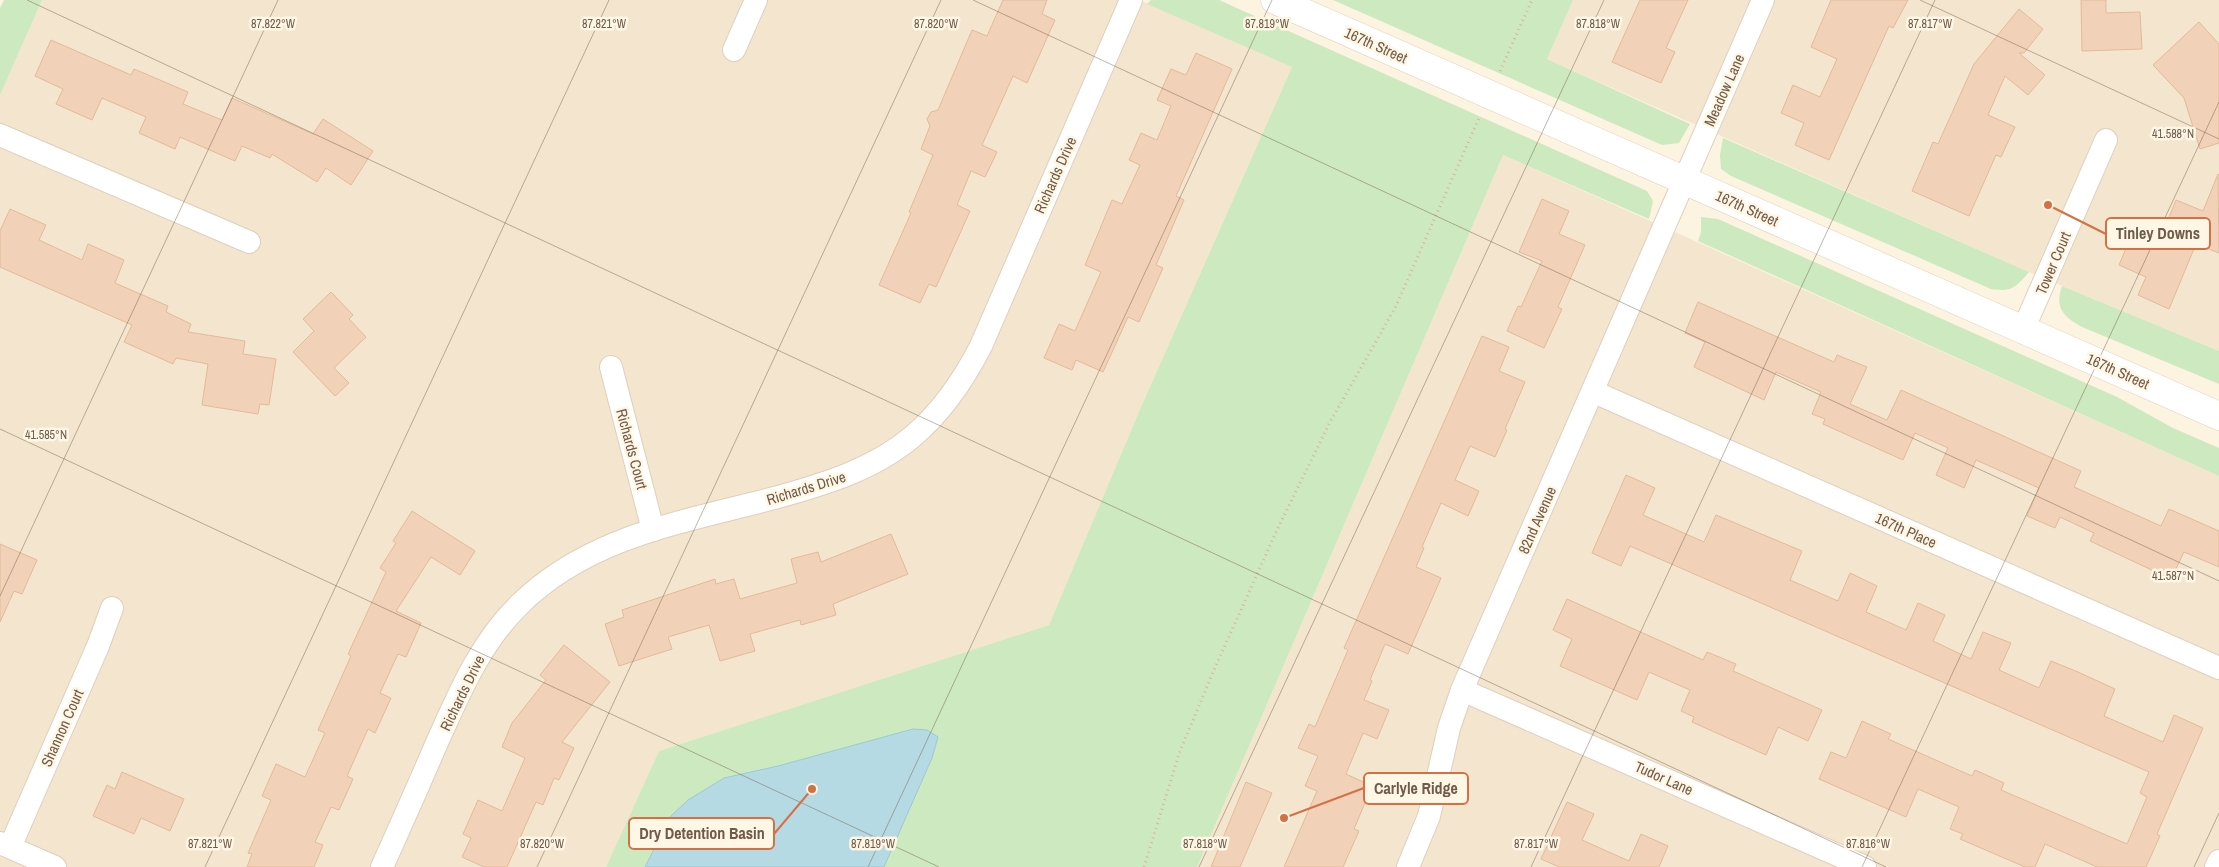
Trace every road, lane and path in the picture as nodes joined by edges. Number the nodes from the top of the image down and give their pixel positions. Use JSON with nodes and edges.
{"nodes":[{"id":1,"x":756,"y":0,"type":"edge"},
{"id":2,"x":1131,"y":0,"type":"edge"},
{"id":3,"x":1275,"y":0,"type":"edge"},
{"id":4,"x":1532,"y":0,"type":"edge"},
{"id":5,"x":1763,"y":0,"type":"edge"},
{"id":6,"x":734,"y":50,"type":"dead end"},
{"id":7,"x":1489,"y":95,"type":"junction"},
{"id":8,"x":0,"y":134,"type":"edge"},
{"id":9,"x":2106,"y":140,"type":"dead end"},
{"id":10,"x":1685,"y":180,"type":"junction"},
{"id":11,"x":249,"y":242,"type":"dead end"},
{"id":12,"x":2024,"y":330,"type":"junction"},
{"id":13,"x":611,"y":367,"type":"dead end"},
{"id":14,"x":1594,"y":392,"type":"junction"},
{"id":15,"x":2219,"y":416,"type":"edge"},
{"id":16,"x":653,"y":530,"type":"junction"},
{"id":17,"x":112,"y":608,"type":"dead end"},
{"id":18,"x":2219,"y":668,"type":"edge"},
{"id":19,"x":1462,"y":690,"type":"junction"},
{"id":20,"x":5,"y":845,"type":"edge"},
{"id":21,"x":2219,"y":860,"type":"edge"},
{"id":22,"x":55,"y":867,"type":"edge"},
{"id":23,"x":382,"y":867,"type":"edge"},
{"id":24,"x":1144,"y":867,"type":"edge"},
{"id":25,"x":1408,"y":867,"type":"edge"},
{"id":26,"x":1865,"y":867,"type":"edge"},
{"id":27,"x":2216,"y":867,"type":"edge"}],
"edges":[{"from":1,"to":6,"type":"street"},
{"from":2,"to":16,"type":"street","name":"Richards Drive"},
{"from":3,"to":7,"type":"street","name":"167th Street"},
{"from":4,"to":7,"type":"path"},
{"from":5,"to":10,"type":"street","name":"Meadow Lane"},
{"from":7,"to":10,"type":"street","name":"167th Street"},
{"from":7,"to":24,"type":"path"},
{"from":8,"to":11,"type":"street"},
{"from":9,"to":12,"type":"street","name":"Tower Court"},
{"from":10,"to":12,"type":"street","name":"167th Street"},
{"from":10,"to":14,"type":"street","name":"82nd Avenue"},
{"from":12,"to":15,"type":"street","name":"167th Street"},
{"from":13,"to":16,"type":"street","name":"Richards Court"},
{"from":14,"to":18,"type":"street","name":"167th Place"},
{"from":14,"to":19,"type":"street","name":"82nd Avenue"},
{"from":16,"to":23,"type":"street","name":"Richards Drive"},
{"from":17,"to":20,"type":"street","name":"Shannon Court"},
{"from":19,"to":25,"type":"street","name":"82nd Avenue"},
{"from":19,"to":26,"type":"street","name":"Tudor Lane"},
{"from":20,"to":22,"type":"street"},
{"from":21,"to":27,"type":"street"}]}
